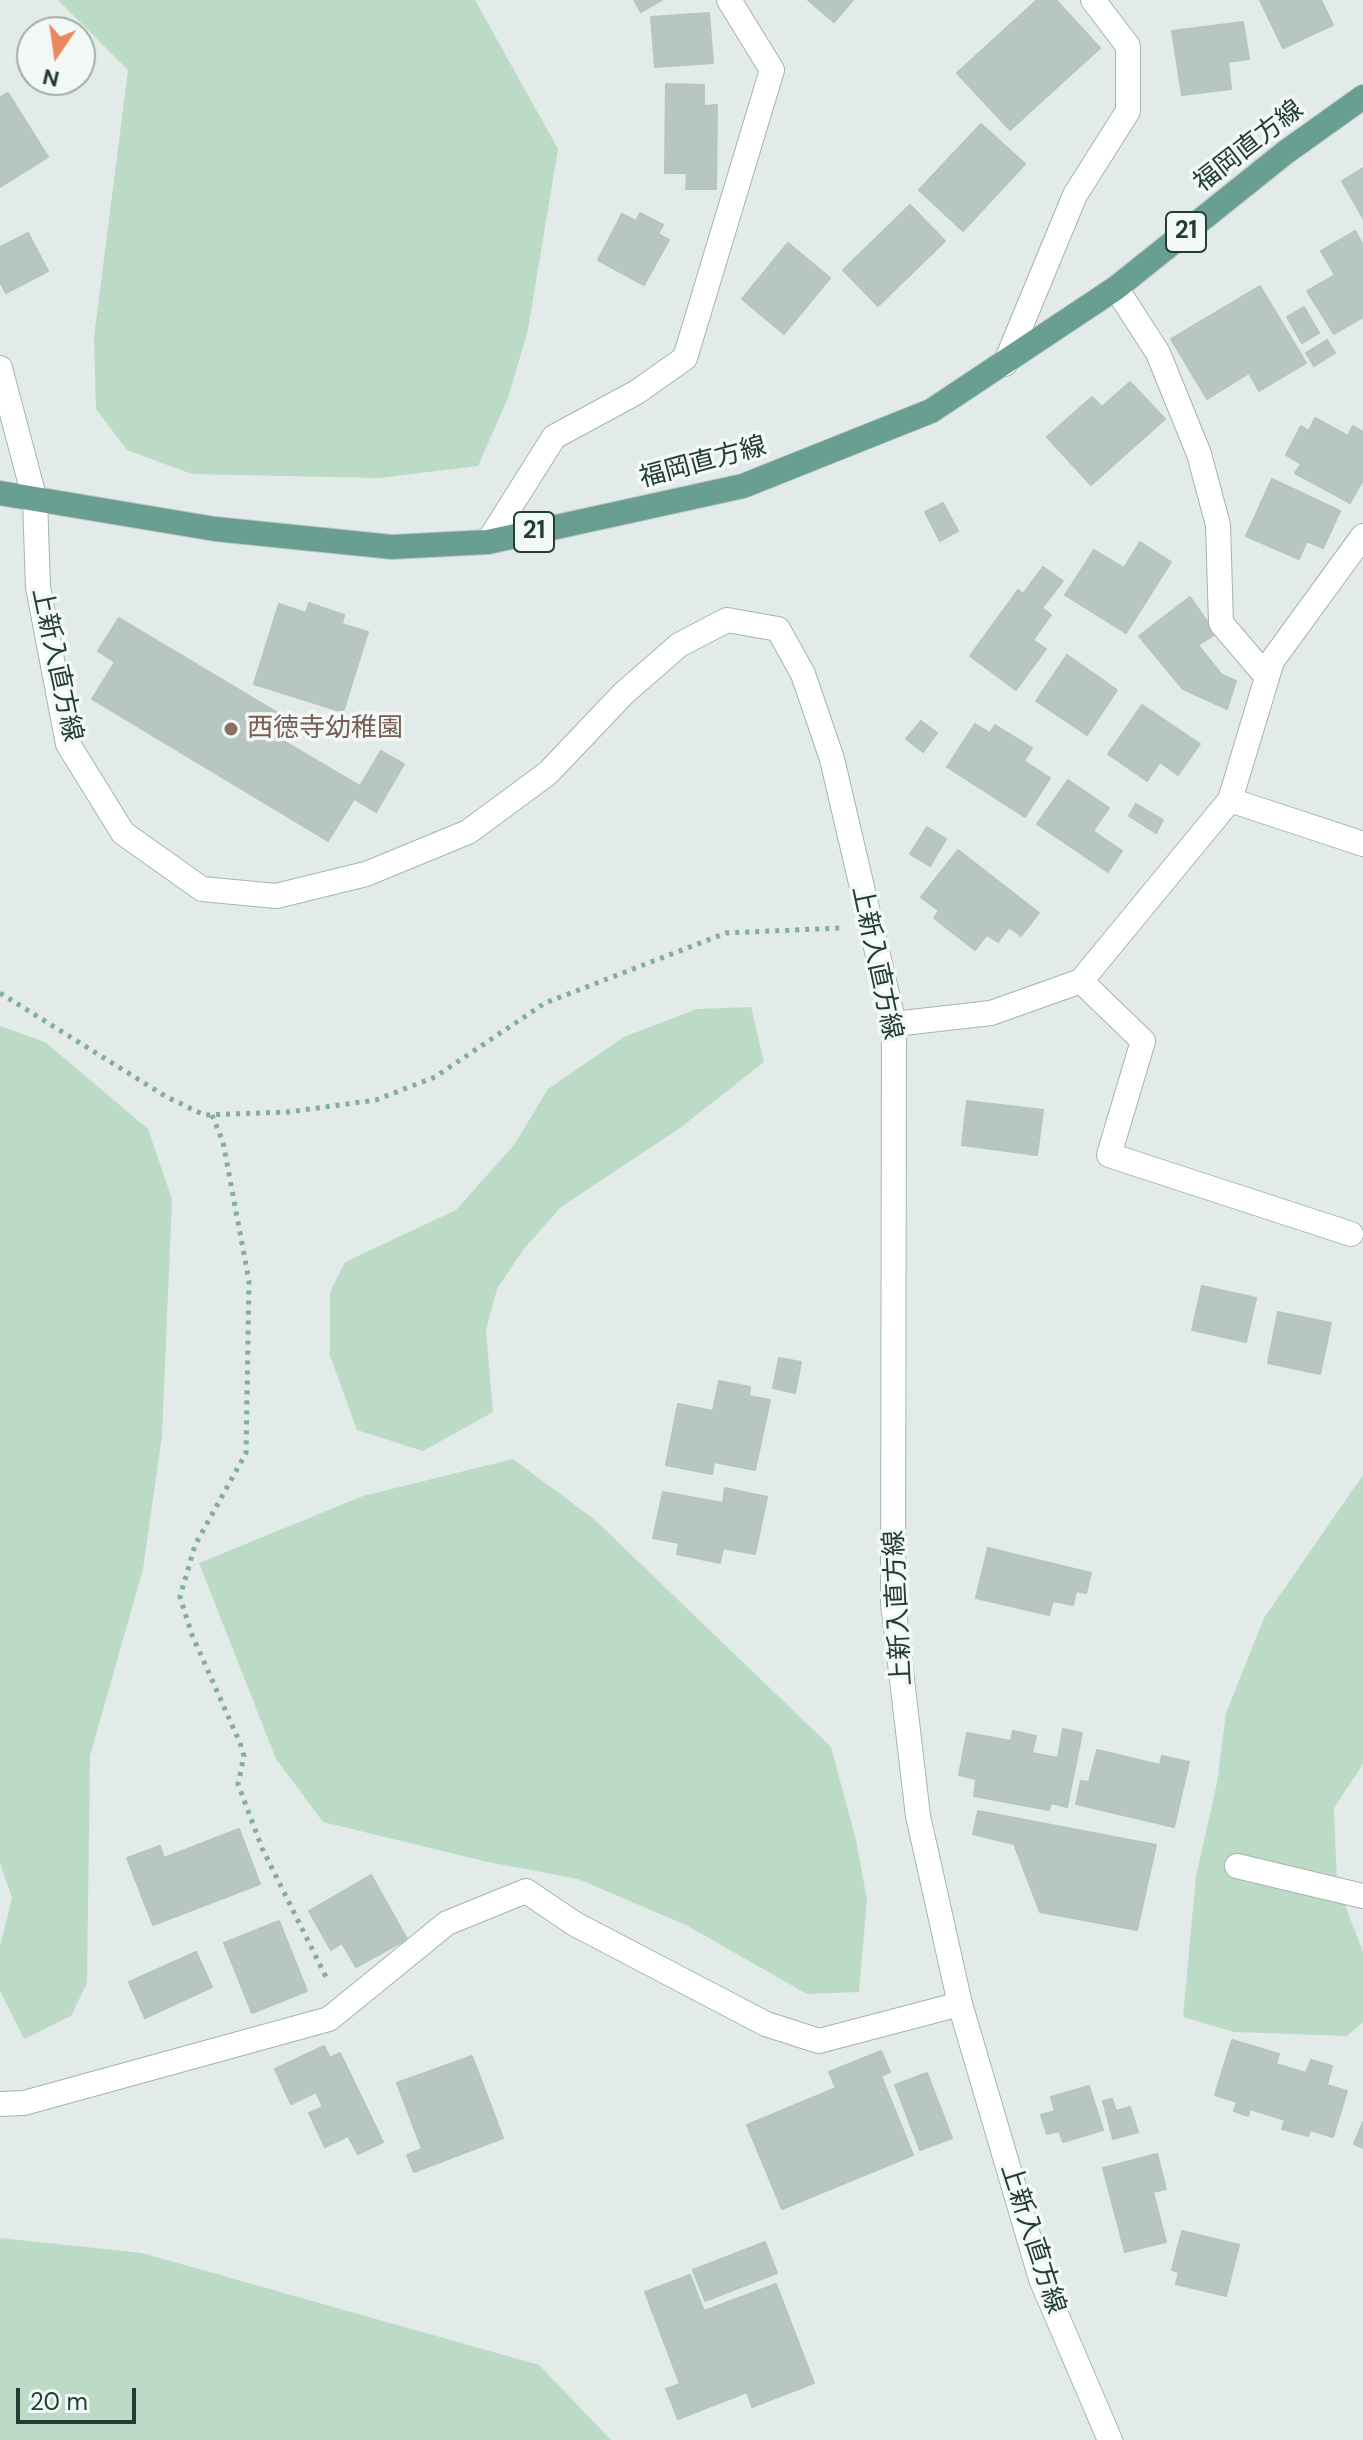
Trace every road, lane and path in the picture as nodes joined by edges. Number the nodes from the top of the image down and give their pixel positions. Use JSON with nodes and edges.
{"nodes":[{"id":1,"x":729,"y":0,"type":"edge"},
{"id":2,"x":1093,"y":0,"type":"edge"},
{"id":3,"x":1363,"y":97,"type":"edge"},
{"id":4,"x":1116,"y":288,"type":"junction"},
{"id":5,"x":1005,"y":364,"type":"junction"},
{"id":6,"x":0,"y":368,"type":"edge"},
{"id":7,"x":0,"y":493,"type":"edge"},
{"id":8,"x":35,"y":500,"type":"junction"},
{"id":9,"x":1363,"y":536,"type":"edge"},
{"id":10,"x":488,"y":542,"type":"junction"},
{"id":11,"x":1267,"y":677,"type":"junction"},
{"id":12,"x":1230,"y":800,"type":"junction"},
{"id":13,"x":1363,"y":844,"type":"edge"},
{"id":14,"x":869,"y":926,"type":"junction"},
{"id":15,"x":1081,"y":981,"type":"junction"},
{"id":16,"x":0,"y":993,"type":"edge"},
{"id":17,"x":894,"y":1024,"type":"junction"},
{"id":18,"x":212,"y":1115,"type":"junction"},
{"id":19,"x":1351,"y":1234,"type":"dead end"},
{"id":20,"x":1237,"y":1866,"type":"dead end"},
{"id":21,"x":1363,"y":1896,"type":"edge"},
{"id":22,"x":960,"y":2004,"type":"junction"},
{"id":23,"x":342,"y":2008,"type":"junction"},
{"id":24,"x":0,"y":2104,"type":"edge"},
{"id":25,"x":1110,"y":2440,"type":"edge"}],
"edges":[{"from":1,"to":10,"type":"street"},
{"from":2,"to":5,"type":"street"},
{"from":3,"to":4,"type":"main road","name":"福岡直方線","number":"21"},
{"from":4,"to":5,"type":"main road","name":"福岡直方線","number":"21"},
{"from":4,"to":11,"type":"street"},
{"from":5,"to":10,"type":"main road","name":"福岡直方線","number":"21"},
{"from":6,"to":8,"type":"street"},
{"from":7,"to":8,"type":"main road","name":"福岡直方線","number":"21"},
{"from":8,"to":10,"type":"main road","name":"福岡直方線","number":"21"},
{"from":8,"to":14,"type":"street","name":"上新入直方線"},
{"from":9,"to":11,"type":"street"},
{"from":11,"to":12,"type":"street"},
{"from":12,"to":13,"type":"street"},
{"from":12,"to":15,"type":"street"},
{"from":14,"to":17,"type":"street","name":"上新入直方線"},
{"from":14,"to":18,"type":"path"},
{"from":15,"to":17,"type":"street"},
{"from":15,"to":19,"type":"street"},
{"from":16,"to":18,"type":"path"},
{"from":17,"to":22,"type":"street","name":"上新入直方線"},
{"from":18,"to":23,"type":"path"},
{"from":20,"to":21,"type":"street"},
{"from":22,"to":23,"type":"street"},
{"from":22,"to":25,"type":"street","name":"上新入直方線"},
{"from":23,"to":24,"type":"street"}]}
